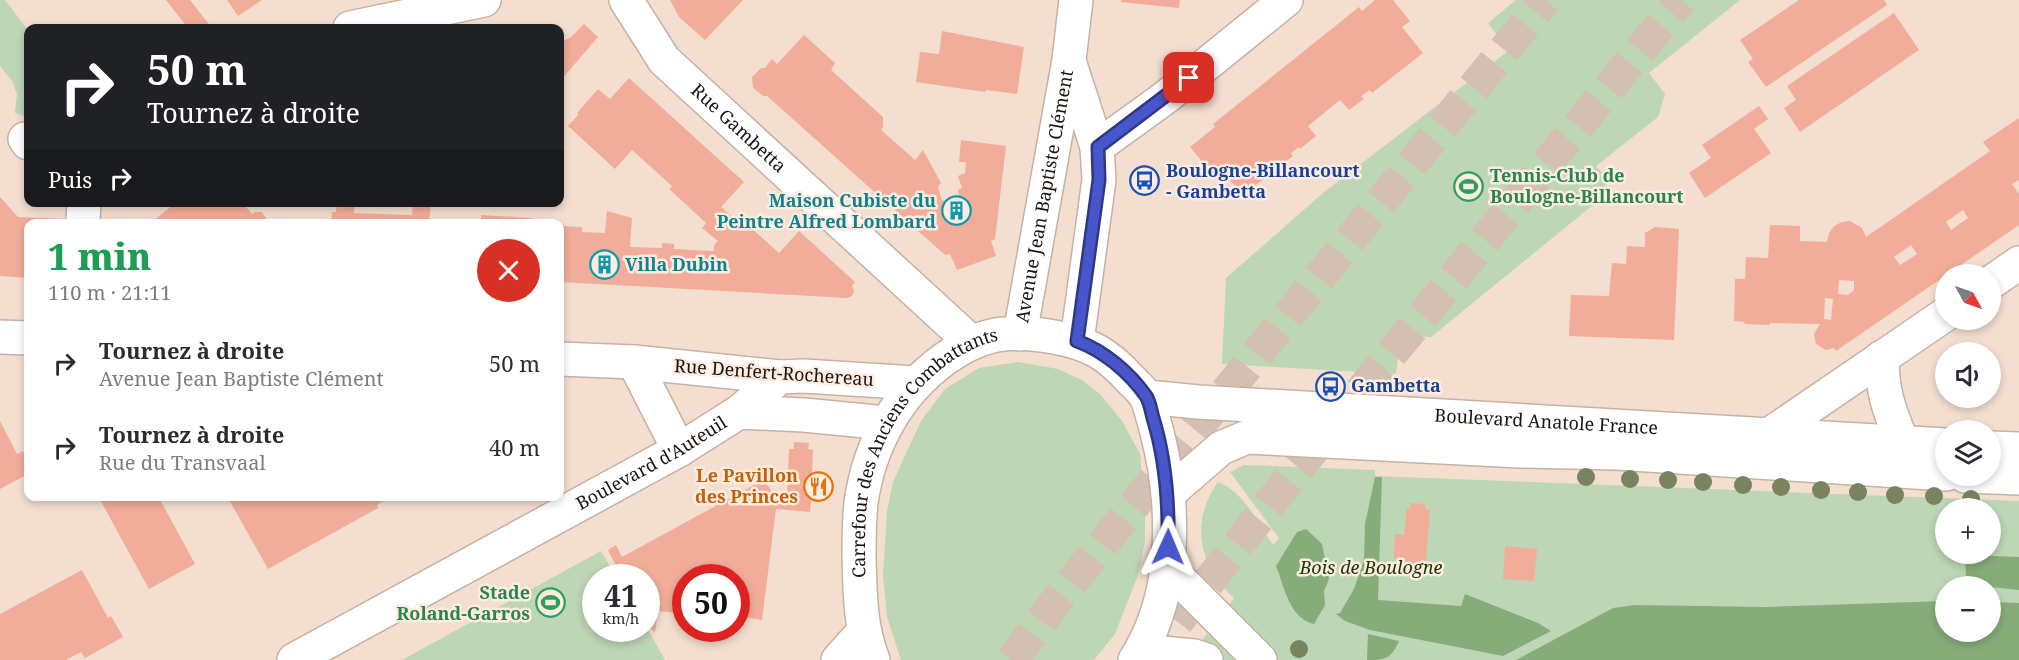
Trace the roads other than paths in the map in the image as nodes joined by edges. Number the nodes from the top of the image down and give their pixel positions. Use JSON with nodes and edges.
{"nodes":[{"id":1,"x":484,"y":0,"type":"edge"},
{"id":2,"x":626,"y":0,"type":"edge"},
{"id":3,"x":1076,"y":0,"type":"edge"},
{"id":4,"x":1286,"y":0,"type":"edge"},
{"id":5,"x":369,"y":24,"type":"edge"},
{"id":6,"x":1069,"y":60,"type":"junction"},
{"id":7,"x":1098,"y":147,"type":"junction"},
{"id":8,"x":2019,"y":263,"type":"edge"},
{"id":9,"x":2001,"y":275,"type":"edge"},
{"id":10,"x":1935,"y":321,"type":"edge"},
{"id":11,"x":1020,"y":334,"type":"junction"},
{"id":12,"x":0,"y":337,"type":"edge"},
{"id":13,"x":24,"y":338,"type":"edge"},
{"id":14,"x":1077,"y":341,"type":"junction"},
{"id":15,"x":972,"y":343,"type":"junction"},
{"id":16,"x":1882,"y":357,"type":"junction"},
{"id":17,"x":564,"y":359,"type":"edge"},
{"id":18,"x":634,"y":362,"type":"junction"},
{"id":19,"x":780,"y":377,"type":"junction"},
{"id":20,"x":915,"y":383,"type":"junction"},
{"id":21,"x":1147,"y":397,"type":"junction"},
{"id":22,"x":739,"y":412,"type":"junction"},
{"id":23,"x":886,"y":423,"type":"junction"},
{"id":24,"x":1768,"y":435,"type":"junction"},
{"id":25,"x":1902,"y":442,"type":"junction"},
{"id":26,"x":1935,"y":444,"type":"edge"},
{"id":27,"x":2001,"y":448,"type":"edge"},
{"id":28,"x":2019,"y":449,"type":"edge"},
{"id":29,"x":679,"y":450,"type":"junction"},
{"id":30,"x":1734,"y":460,"type":"junction"},
{"id":31,"x":1935,"y":473,"type":"edge"},
{"id":32,"x":2001,"y":477,"type":"edge"},
{"id":33,"x":2019,"y":478,"type":"edge"},
{"id":34,"x":1168,"y":494,"type":"junction"},
{"id":35,"x":1168,"y":568,"type":"junction"},
{"id":36,"x":868,"y":646,"type":"edge"},
{"id":37,"x":1138,"y":655,"type":"edge"},
{"id":38,"x":294,"y":660,"type":"edge"},
{"id":39,"x":838,"y":660,"type":"edge"},
{"id":40,"x":1206,"y":660,"type":"edge"},
{"id":41,"x":1260,"y":660,"type":"edge"}],
"edges":[{"from":1,"to":5,"type":"main road"},
{"from":2,"to":15,"type":"main road","name":"Rue Gambetta"},
{"from":3,"to":6,"type":"main road","name":"Avenue Jean Baptiste Clément"},
{"from":4,"to":7,"type":"main road"},
{"from":6,"to":7,"type":"main road","name":"Avenue Jean Baptiste Clément"},
{"from":6,"to":11,"type":"main road","name":"Avenue Jean Baptiste Clément"},
{"from":7,"to":14,"type":"main road","name":"Avenue Jean Baptiste Clément"},
{"from":8,"to":9,"type":"main road"},
{"from":10,"to":16,"type":"main road"},
{"from":11,"to":14,"type":"main road","name":"Carrefour des Anciens Combattants"},
{"from":11,"to":15,"type":"main road","name":"Carrefour des Anciens Combattants"},
{"from":12,"to":13,"type":"main road"},
{"from":14,"to":21,"type":"main road","name":"Carrefour des Anciens Combattants"},
{"from":15,"to":20,"type":"main road","name":"Carrefour des Anciens Combattants"},
{"from":16,"to":24,"type":"main road"},
{"from":16,"to":25,"type":"main road"},
{"from":17,"to":18,"type":"main road","name":"Rue Denfert-Rochereau"},
{"from":18,"to":19,"type":"main road","name":"Rue Denfert-Rochereau"},
{"from":18,"to":29,"type":"main road"},
{"from":19,"to":20,"type":"main road","name":"Rue Denfert-Rochereau"},
{"from":19,"to":22,"type":"main road","name":"Boulevard d'Auteuil"},
{"from":20,"to":23,"type":"main road","name":"Carrefour des Anciens Combattants"},
{"from":21,"to":24,"type":"main road","name":"Boulevard Anatole France"},
{"from":21,"to":34,"type":"main road","name":"Carrefour des Anciens Combattants"},
{"from":22,"to":23,"type":"main road"},
{"from":22,"to":29,"type":"main road","name":"Boulevard d'Auteuil"},
{"from":23,"to":36,"type":"main road","name":"Carrefour des Anciens Combattants"},
{"from":24,"to":25,"type":"main road","name":"Boulevard Anatole France"},
{"from":24,"to":30,"type":"main road"},
{"from":25,"to":26,"type":"main road","name":"Boulevard Anatole France"},
{"from":27,"to":28,"type":"main road"},
{"from":29,"to":38,"type":"main road","name":"Boulevard d'Auteuil"},
{"from":30,"to":31,"type":"main road","name":"Boulevard Anatole France"},
{"from":30,"to":34,"type":"main road","name":"Boulevard Anatole France"},
{"from":32,"to":33,"type":"main road"},
{"from":34,"to":35,"type":"main road","name":"Carrefour des Anciens Combattants"},
{"from":35,"to":37,"type":"main road","name":"Carrefour des Anciens Combattants"},
{"from":35,"to":41,"type":"main road"},
{"from":36,"to":39,"type":"main road"},
{"from":37,"to":40,"type":"main road"}]}
